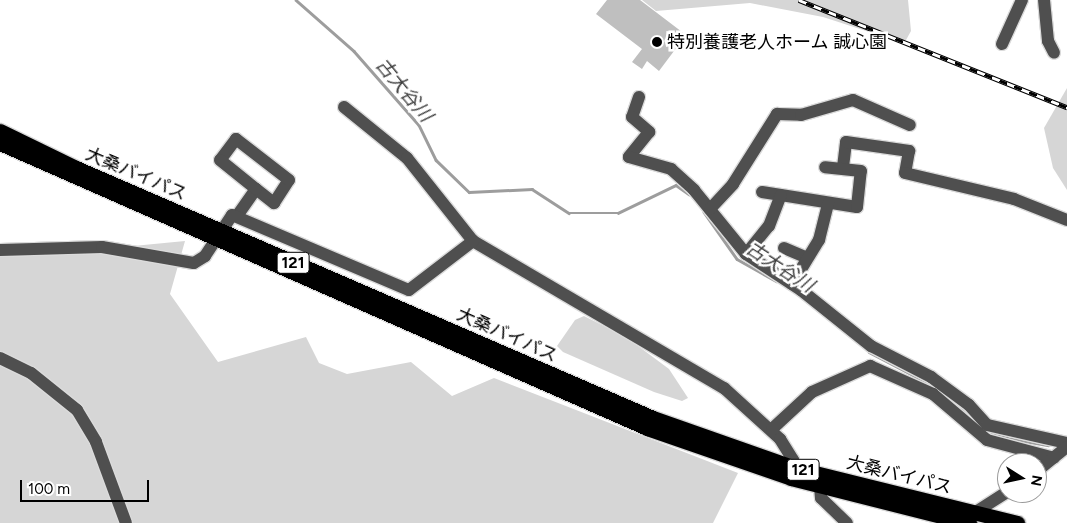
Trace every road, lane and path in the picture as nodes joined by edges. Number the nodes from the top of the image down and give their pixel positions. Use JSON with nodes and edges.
{"nodes":[{"id":1,"x":1022,"y":0,"type":"edge"},
{"id":2,"x":1044,"y":0,"type":"edge"},
{"id":3,"x":1002,"y":44,"type":"dead end"},
{"id":4,"x":1054,"y":53,"type":"dead end"},
{"id":5,"x":639,"y":97,"type":"dead end"},
{"id":6,"x":344,"y":107,"type":"dead end"},
{"id":7,"x":910,"y":125,"type":"dead end"},
{"id":8,"x":0,"y":131,"type":"edge"},
{"id":9,"x":0,"y":144,"type":"edge"},
{"id":10,"x":824,"y":167,"type":"dead end"},
{"id":11,"x":843,"y":167,"type":"junction"},
{"id":12,"x":256,"y":189,"type":"junction"},
{"id":13,"x":762,"y":192,"type":"dead end"},
{"id":14,"x":781,"y":195,"type":"junction"},
{"id":15,"x":828,"y":203,"type":"junction"},
{"id":16,"x":710,"y":209,"type":"junction"},
{"id":17,"x":237,"y":216,"type":"junction"},
{"id":18,"x":1067,"y":220,"type":"edge"},
{"id":19,"x":218,"y":236,"type":"junction"},
{"id":20,"x":473,"y":241,"type":"junction"},
{"id":21,"x":784,"y":248,"type":"dead end"},
{"id":22,"x":0,"y":250,"type":"edge"},
{"id":23,"x":746,"y":254,"type":"junction"},
{"id":24,"x":807,"y":258,"type":"junction"},
{"id":25,"x":792,"y":284,"type":"junction"},
{"id":26,"x":0,"y":358,"type":"edge"},
{"id":27,"x":772,"y":429,"type":"junction"},
{"id":28,"x":1062,"y":450,"type":"edge"},
{"id":29,"x":1047,"y":463,"type":"edge"},
{"id":30,"x":793,"y":473,"type":"junction"},
{"id":31,"x":820,"y":487,"type":"junction"},
{"id":32,"x":997,"y":499,"type":"edge"},
{"id":33,"x":966,"y":520,"type":"edge"},
{"id":34,"x":126,"y":523,"type":"edge"},
{"id":35,"x":847,"y":523,"type":"edge"},
{"id":36,"x":1017,"y":523,"type":"edge"}],
"edges":[{"from":1,"to":3,"type":"street"},
{"from":2,"to":4,"type":"street"},
{"from":5,"to":16,"type":"street"},
{"from":6,"to":20,"type":"street"},
{"from":7,"to":16,"type":"street"},
{"from":8,"to":19,"type":"highway","name":"大桑バイパス","number":"121"},
{"from":9,"to":19,"type":"highway","name":"大桑バイパス","number":"121"},
{"from":10,"to":11,"type":"street"},
{"from":11,"to":15,"type":"street"},
{"from":11,"to":18,"type":"street"},
{"from":12,"to":12,"type":"street"},
{"from":12,"to":17,"type":"street"},
{"from":13,"to":14,"type":"street"},
{"from":14,"to":15,"type":"street"},
{"from":14,"to":23,"type":"street"},
{"from":15,"to":24,"type":"street"},
{"from":16,"to":23,"type":"street"},
{"from":17,"to":19,"type":"street"},
{"from":17,"to":20,"type":"street"},
{"from":19,"to":22,"type":"street"},
{"from":19,"to":30,"type":"highway","name":"大桑バイパス","number":"121"},
{"from":20,"to":27,"type":"street"},
{"from":21,"to":24,"type":"street"},
{"from":23,"to":25,"type":"street"},
{"from":24,"to":25,"type":"street"},
{"from":25,"to":28,"type":"street"},
{"from":26,"to":34,"type":"street"},
{"from":27,"to":28,"type":"street"},
{"from":27,"to":30,"type":"street"},
{"from":28,"to":29,"type":"street"},
{"from":30,"to":31,"type":"highway","name":"大桑バイパス","number":"121"},
{"from":30,"to":33,"type":"highway","name":"大桑バイパス","number":"121"},
{"from":31,"to":33,"type":"highway","name":"大桑バイパス","number":"121"},
{"from":31,"to":35,"type":"street"},
{"from":32,"to":33,"type":"street"},
{"from":33,"to":36,"type":"highway","name":"大桑バイパス","number":"121"}]}
